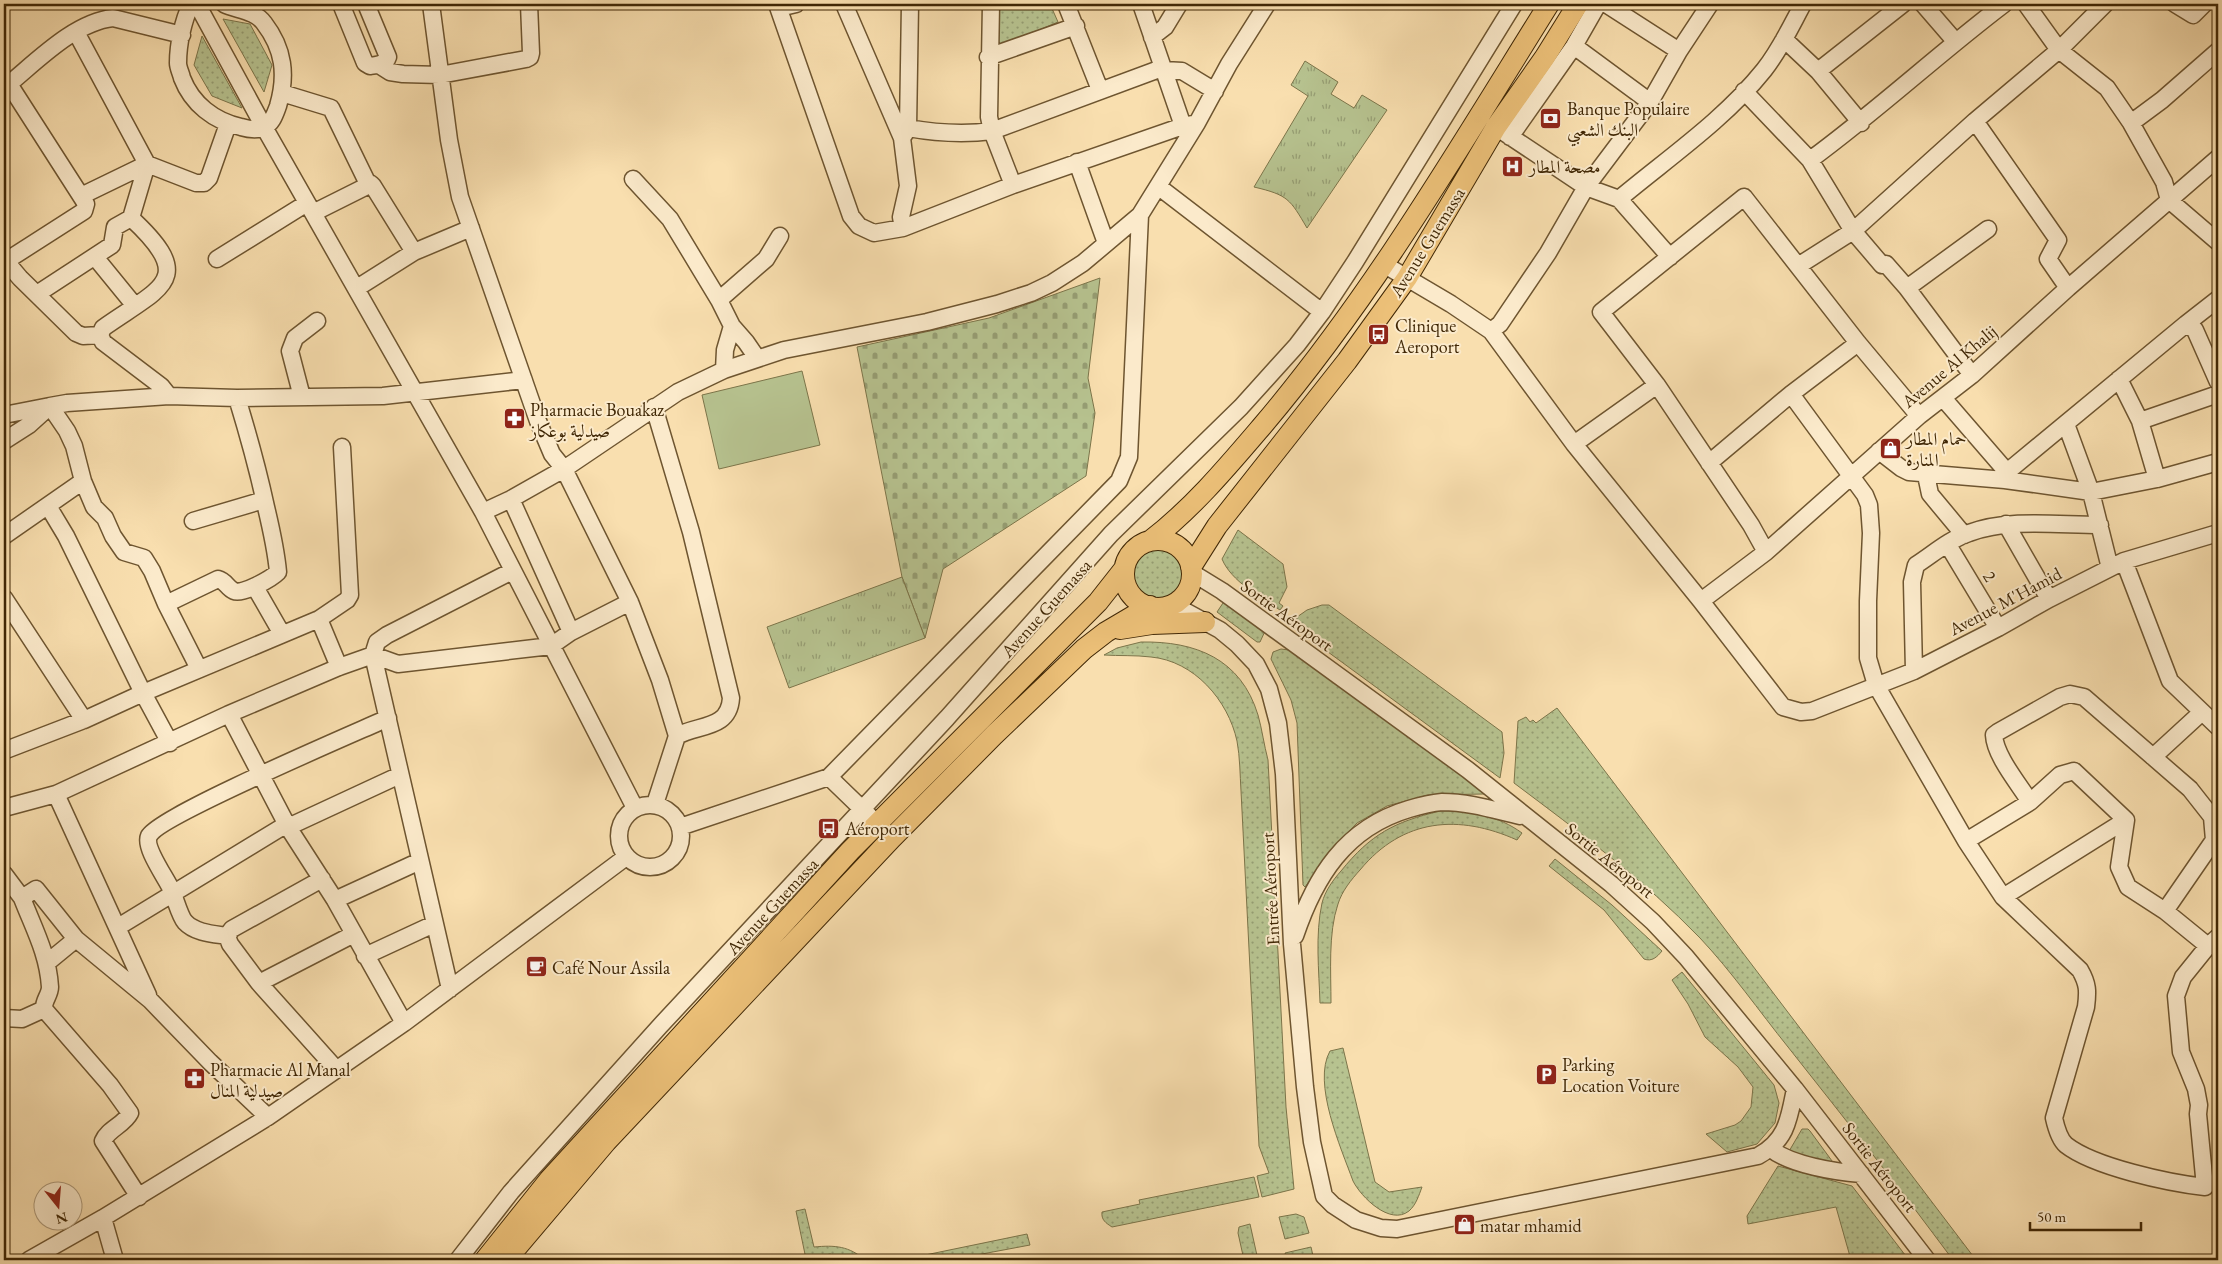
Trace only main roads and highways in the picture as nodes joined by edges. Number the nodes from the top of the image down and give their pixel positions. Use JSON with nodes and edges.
{"nodes":[{"id":1,"x":1549,"y":4,"type":"edge"},
{"id":2,"x":1578,"y":4,"type":"edge"},
{"id":3,"x":1150,"y":541,"type":"junction"},
{"id":4,"x":1124,"y":569,"type":"junction"},
{"id":5,"x":1191,"y":570,"type":"junction"},
{"id":6,"x":1150,"y":606,"type":"junction"},
{"id":7,"x":1205,"y":622,"type":"road end"},
{"id":8,"x":1106,"y":632,"type":"junction"},
{"id":9,"x":486,"y":1260,"type":"edge"},
{"id":10,"x":506,"y":1260,"type":"edge"}],
"edges":[{"from":1,"to":3,"type":"main road","name":"Avenue Guemassa"},
{"from":2,"to":5,"type":"main road","name":"Avenue Guemassa"},
{"from":3,"to":4,"type":"main road"},
{"from":3,"to":5,"type":"main road"},
{"from":4,"to":6,"type":"main road"},
{"from":4,"to":9,"type":"main road","name":"Avenue Guemassa"},
{"from":5,"to":6,"type":"main road"},
{"from":6,"to":8,"type":"main road"},
{"from":7,"to":8,"type":"main road"},
{"from":8,"to":10,"type":"main road"}]}
